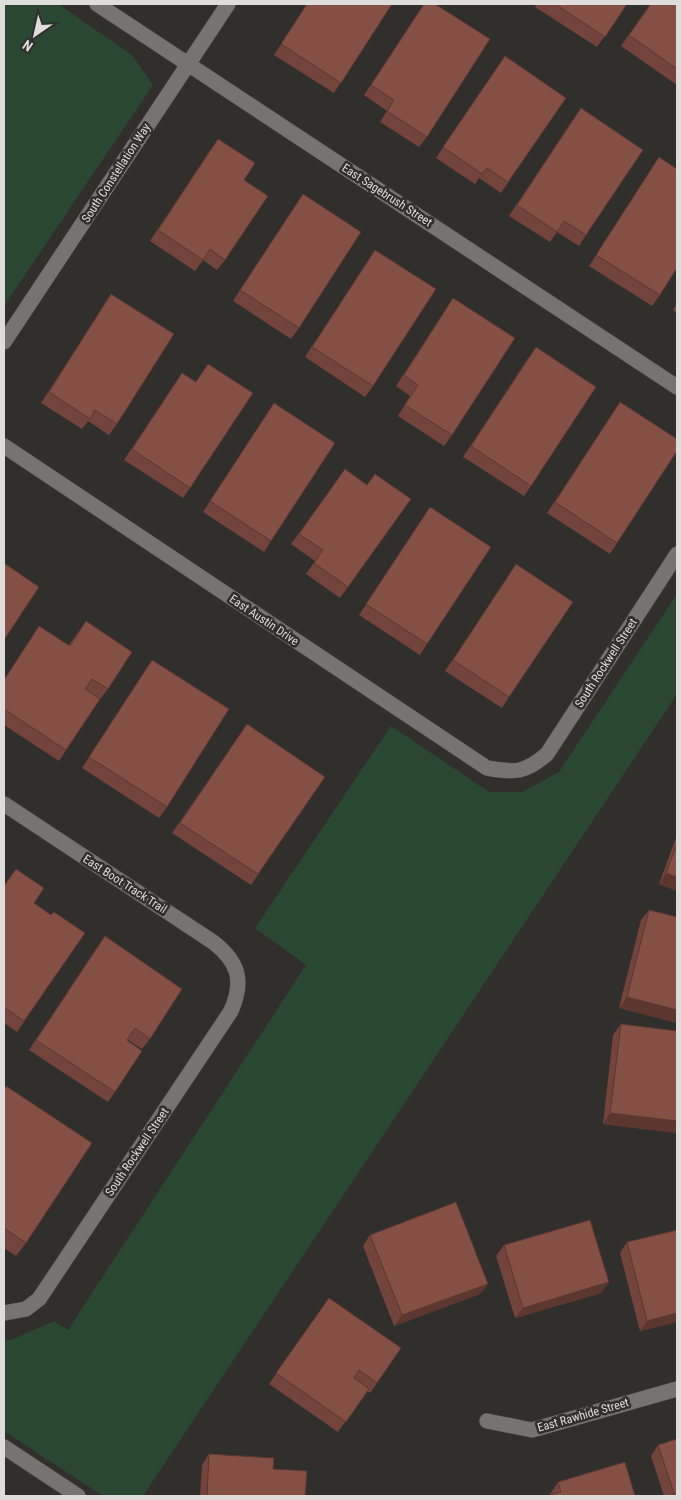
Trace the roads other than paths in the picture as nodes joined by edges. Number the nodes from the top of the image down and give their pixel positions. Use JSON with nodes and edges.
{"nodes":[{"id":1,"x":97,"y":4,"type":"edge"},
{"id":2,"x":228,"y":4,"type":"edge"},
{"id":3,"x":188,"y":64,"type":"junction"},
{"id":4,"x":4,"y":342,"type":"edge"},
{"id":5,"x":677,"y":387,"type":"edge"},
{"id":6,"x":4,"y":446,"type":"edge"},
{"id":7,"x":677,"y":554,"type":"edge"},
{"id":8,"x":531,"y":767,"type":"joint"},
{"id":9,"x":4,"y":804,"type":"edge"},
{"id":10,"x":236,"y":972,"type":"joint"},
{"id":11,"x":7,"y":1314,"type":"edge"},
{"id":12,"x":677,"y":1389,"type":"edge"},
{"id":13,"x":487,"y":1421,"type":"dead end"},
{"id":14,"x":4,"y":1447,"type":"edge"},
{"id":15,"x":78,"y":1496,"type":"edge"}],
"edges":[{"from":1,"to":3,"type":"street","name":"East Sagebrush Street"},
{"from":2,"to":3,"type":"street","name":"South Constellation Way"},
{"from":3,"to":4,"type":"street","name":"South Constellation Way"},
{"from":3,"to":5,"type":"street","name":"East Sagebrush Street"},
{"from":6,"to":8,"type":"street","name":"East Austin Drive"},
{"from":7,"to":8,"type":"street","name":"South Rockwell Street"},
{"from":9,"to":10,"type":"street","name":"East Boot Track Trail"},
{"from":10,"to":11,"type":"street","name":"South Rockwell Street"},
{"from":12,"to":13,"type":"street","name":"East Rawhide Street"},
{"from":14,"to":15,"type":"street"}]}
